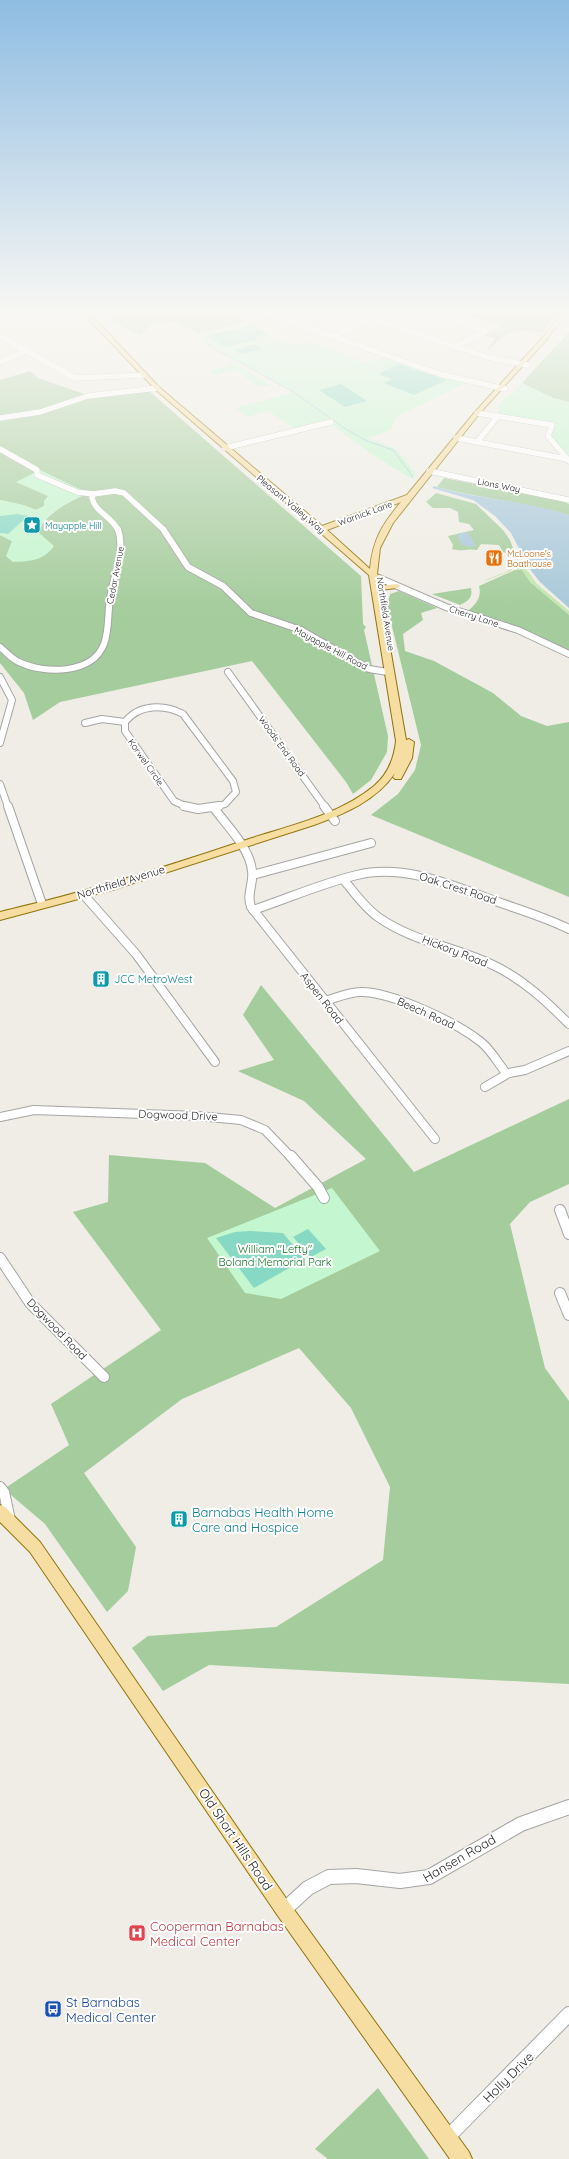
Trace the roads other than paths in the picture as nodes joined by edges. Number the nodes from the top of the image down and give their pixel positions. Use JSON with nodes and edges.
{"nodes":[{"id":1,"x":41,"y":412,"type":"edge"},
{"id":2,"x":184,"y":412,"type":"edge"},
{"id":3,"x":477,"y":413,"type":"joint"},
{"id":4,"x":484,"y":414,"type":"junction"},
{"id":5,"x":498,"y":416,"type":"junction"},
{"id":6,"x":0,"y":418,"type":"edge"},
{"id":7,"x":330,"y":422,"type":"dead end"},
{"id":8,"x":456,"y":438,"type":"junction"},
{"id":9,"x":465,"y":440,"type":"junction"},
{"id":10,"x":477,"y":442,"type":"junction"},
{"id":11,"x":225,"y":448,"type":"junction"},
{"id":12,"x":0,"y":449,"type":"edge"},
{"id":13,"x":568,"y":460,"type":"edge"},
{"id":14,"x":433,"y":472,"type":"junction"},
{"id":15,"x":91,"y":494,"type":"junction"},
{"id":16,"x":569,"y":500,"type":"edge"},
{"id":17,"x":408,"y":501,"type":"junction"},
{"id":18,"x":322,"y":529,"type":"junction"},
{"id":19,"x":358,"y":562,"type":"junction"},
{"id":20,"x":376,"y":577,"type":"junction"},
{"id":21,"x":397,"y":586,"type":"junction"},
{"id":22,"x":378,"y":589,"type":"junction"},
{"id":23,"x":0,"y":647,"type":"edge"},
{"id":24,"x":569,"y":654,"type":"edge"},
{"id":25,"x":228,"y":672,"type":"dead end"},
{"id":26,"x":388,"y":672,"type":"junction"},
{"id":27,"x":0,"y":677,"type":"edge"},
{"id":28,"x":125,"y":722,"type":"junction"},
{"id":29,"x":85,"y":723,"type":"dead end"},
{"id":30,"x":0,"y":743,"type":"edge"},
{"id":31,"x":0,"y":784,"type":"edge"},
{"id":32,"x":214,"y":808,"type":"junction"},
{"id":33,"x":333,"y":818,"type":"junction"},
{"id":34,"x":371,"y":842,"type":"dead end"},
{"id":35,"x":240,"y":846,"type":"junction"},
{"id":36,"x":253,"y":874,"type":"junction"},
{"id":37,"x":343,"y":879,"type":"junction"},
{"id":38,"x":84,"y":894,"type":"junction"},
{"id":39,"x":42,"y":904,"type":"junction"},
{"id":40,"x":253,"y":910,"type":"junction"},
{"id":41,"x":0,"y":916,"type":"edge"},
{"id":42,"x":569,"y":929,"type":"edge"},
{"id":43,"x":325,"y":1001,"type":"junction"},
{"id":44,"x":569,"y":1024,"type":"edge"},
{"id":45,"x":569,"y":1051,"type":"edge"},
{"id":46,"x":215,"y":1062,"type":"dead end"},
{"id":47,"x":509,"y":1073,"type":"junction"},
{"id":48,"x":485,"y":1087,"type":"dead end"},
{"id":49,"x":0,"y":1117,"type":"edge"},
{"id":50,"x":435,"y":1139,"type":"dead end"},
{"id":51,"x":324,"y":1198,"type":"dead end"},
{"id":52,"x":560,"y":1210,"type":"dead end"},
{"id":53,"x":569,"y":1234,"type":"edge"},
{"id":54,"x":0,"y":1258,"type":"edge"},
{"id":55,"x":560,"y":1293,"type":"dead end"},
{"id":56,"x":569,"y":1315,"type":"edge"},
{"id":57,"x":104,"y":1377,"type":"dead end"},
{"id":58,"x":0,"y":1487,"type":"edge"},
{"id":59,"x":5,"y":1516,"type":"edge"},
{"id":60,"x":569,"y":1807,"type":"edge"},
{"id":61,"x":284,"y":1910,"type":"junction"},
{"id":62,"x":569,"y":2014,"type":"edge"},
{"id":63,"x":447,"y":2138,"type":"junction"},
{"id":64,"x":462,"y":2159,"type":"edge"}],
"edges":[{"from":1,"to":6,"type":"street"},
{"from":2,"to":11,"type":"main road","name":"Pleasant Valley Way"},
{"from":3,"to":4,"type":"street"},
{"from":3,"to":8,"type":"main road","name":"Northfield Avenue"},
{"from":4,"to":5,"type":"street"},
{"from":4,"to":9,"type":"main road","name":"Northfield Avenue"},
{"from":5,"to":10,"type":"street"},
{"from":5,"to":13,"type":"street"},
{"from":7,"to":11,"type":"street"},
{"from":8,"to":9,"type":"street"},
{"from":8,"to":14,"type":"main road","name":"Northfield Avenue"},
{"from":9,"to":10,"type":"street"},
{"from":9,"to":14,"type":"main road","name":"Northfield Avenue"},
{"from":10,"to":13,"type":"street"},
{"from":11,"to":18,"type":"main road","name":"Pleasant Valley Way"},
{"from":12,"to":15,"type":"street"},
{"from":14,"to":16,"type":"street","name":"Lions Way"},
{"from":14,"to":17,"type":"main road","name":"Northfield Avenue"},
{"from":15,"to":23,"type":"street","name":"Cedar Avenue"},
{"from":15,"to":26,"type":"street","name":"Mayapple Hill Road"},
{"from":17,"to":18,"type":"main road","name":"Warnick Lane"},
{"from":17,"to":20,"type":"main road","name":"Northfield Avenue"},
{"from":18,"to":19,"type":"main road","name":"Pleasant Valley Way"},
{"from":19,"to":20,"type":"main road","name":"Pleasant Valley Way"},
{"from":19,"to":22,"type":"main road"},
{"from":20,"to":21,"type":"street","name":"Cherry Lane"},
{"from":20,"to":22,"type":"main road","name":"Northfield Avenue"},
{"from":21,"to":22,"type":"main road"},
{"from":21,"to":24,"type":"street","name":"Cherry Lane"},
{"from":22,"to":26,"type":"main road","name":"Northfield Avenue"},
{"from":22,"to":33,"type":"main road","name":"Northfield Avenue"},
{"from":25,"to":33,"type":"street","name":"Woods End Road"},
{"from":26,"to":33,"type":"main road","name":"Northfield Avenue"},
{"from":27,"to":30,"type":"street"},
{"from":28,"to":29,"type":"street"},
{"from":28,"to":32,"type":"street","name":"Korwel Circle"},
{"from":28,"to":32,"type":"street","name":"Korwel Circle"},
{"from":31,"to":39,"type":"street"},
{"from":32,"to":35,"type":"street"},
{"from":33,"to":35,"type":"main road","name":"Northfield Avenue"},
{"from":34,"to":36,"type":"street"},
{"from":35,"to":36,"type":"street"},
{"from":35,"to":38,"type":"main road","name":"Northfield Avenue"},
{"from":36,"to":40,"type":"street","name":"Aspen Road"},
{"from":37,"to":40,"type":"street","name":"Oak Crest Road"},
{"from":37,"to":42,"type":"street","name":"Oak Crest Road"},
{"from":37,"to":44,"type":"street","name":"Hickory Road"},
{"from":38,"to":39,"type":"main road","name":"Northfield Avenue"},
{"from":38,"to":46,"type":"street"},
{"from":39,"to":41,"type":"main road","name":"Northfield Avenue"},
{"from":40,"to":43,"type":"street","name":"Aspen Road"},
{"from":43,"to":47,"type":"street","name":"Beech Road"},
{"from":43,"to":50,"type":"street","name":"Aspen Road"},
{"from":45,"to":47,"type":"street"},
{"from":47,"to":48,"type":"street"},
{"from":49,"to":51,"type":"street","name":"Dogwood Drive"},
{"from":52,"to":53,"type":"street"},
{"from":54,"to":57,"type":"street","name":"Dogwood Road"},
{"from":55,"to":56,"type":"street"},
{"from":58,"to":59,"type":"street","name":"Old Short Hills Road"},
{"from":59,"to":61,"type":"main road","name":"Old Short Hills Road"},
{"from":60,"to":61,"type":"street","name":"Hansen Road"},
{"from":61,"to":63,"type":"main road","name":"Old Short Hills Road"},
{"from":62,"to":63,"type":"street","name":"Holly Drive"},
{"from":63,"to":64,"type":"main road","name":"Old Short Hills Road"}]}
